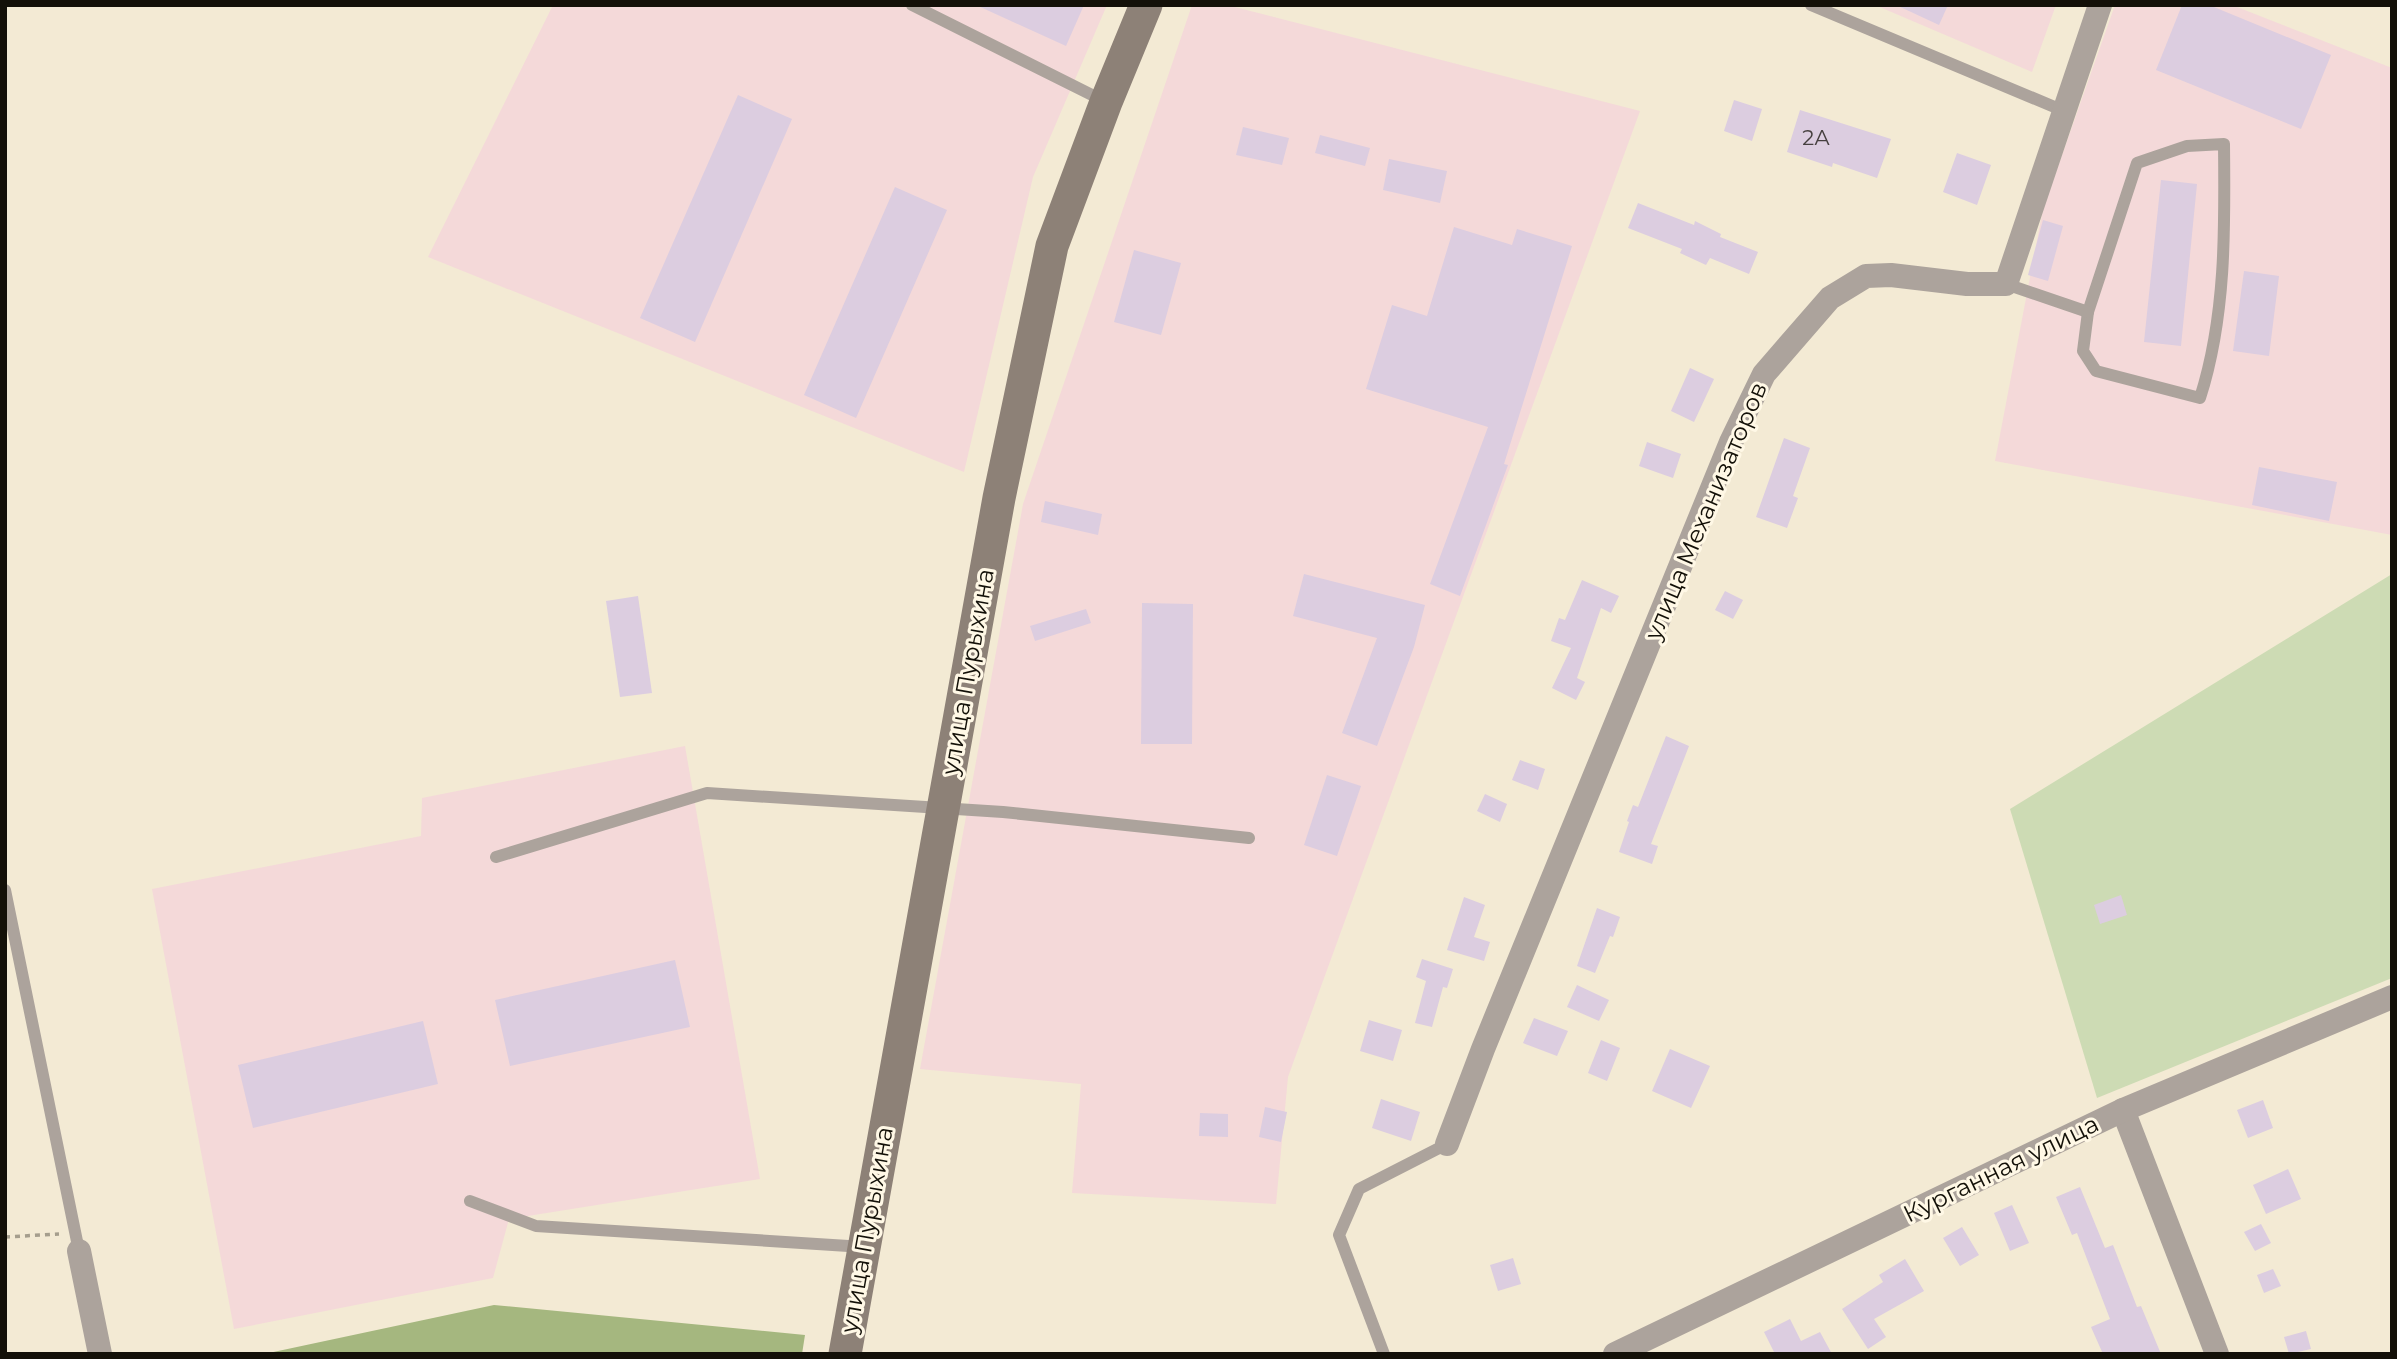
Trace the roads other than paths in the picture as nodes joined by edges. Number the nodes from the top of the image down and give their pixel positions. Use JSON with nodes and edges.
{"nodes":[{"id":1,"x":912,"y":5,"type":"edge"},
{"id":2,"x":1146,"y":5,"type":"edge"},
{"id":3,"x":1811,"y":5,"type":"edge"},
{"id":4,"x":2099,"y":5,"type":"edge"},
{"id":5,"x":1106,"y":102,"type":"junction"},
{"id":6,"x":2064,"y":111,"type":"junction"},
{"id":7,"x":2006,"y":284,"type":"junction"},
{"id":8,"x":2088,"y":312,"type":"junction"},
{"id":9,"x":943,"y":808,"type":"junction"},
{"id":10,"x":1249,"y":838,"type":"dead end"},
{"id":11,"x":496,"y":857,"type":"dead end"},
{"id":12,"x":5,"y":890,"type":"edge"},
{"id":13,"x":2392,"y":997,"type":"edge"},
{"id":14,"x":2123,"y":1110,"type":"junction"},
{"id":15,"x":1447,"y":1144,"type":"joint"},
{"id":16,"x":470,"y":1201,"type":"dead end"},
{"id":17,"x":77,"y":1242,"type":"joint"},
{"id":18,"x":864,"y":1248,"type":"junction"},
{"id":19,"x":100,"y":1354,"type":"edge"},
{"id":20,"x":845,"y":1354,"type":"edge"},
{"id":21,"x":1384,"y":1354,"type":"edge"},
{"id":22,"x":1615,"y":1354,"type":"edge"},
{"id":23,"x":2217,"y":1354,"type":"edge"}],
"edges":[{"from":1,"to":5,"type":"lane"},
{"from":2,"to":5,"type":"street","name":"улица Пурыхина"},
{"from":3,"to":6,"type":"lane"},
{"from":4,"to":6,"type":"street"},
{"from":5,"to":9,"type":"street","name":"улица Пурыхина"},
{"from":6,"to":7,"type":"street"},
{"from":7,"to":8,"type":"lane"},
{"from":7,"to":15,"type":"street","name":"улица Механизаторов"},
{"from":8,"to":8,"type":"lane"},
{"from":9,"to":10,"type":"lane"},
{"from":9,"to":11,"type":"lane"},
{"from":9,"to":18,"type":"street","name":"улица Пурыхина"},
{"from":12,"to":17,"type":"lane"},
{"from":13,"to":14,"type":"street","name":"Курганная улица"},
{"from":14,"to":22,"type":"street","name":"Курганная улица"},
{"from":14,"to":23,"type":"street"},
{"from":15,"to":21,"type":"lane"},
{"from":16,"to":18,"type":"lane"},
{"from":17,"to":19,"type":"street"},
{"from":18,"to":20,"type":"street","name":"улица Пурыхина"}]}
